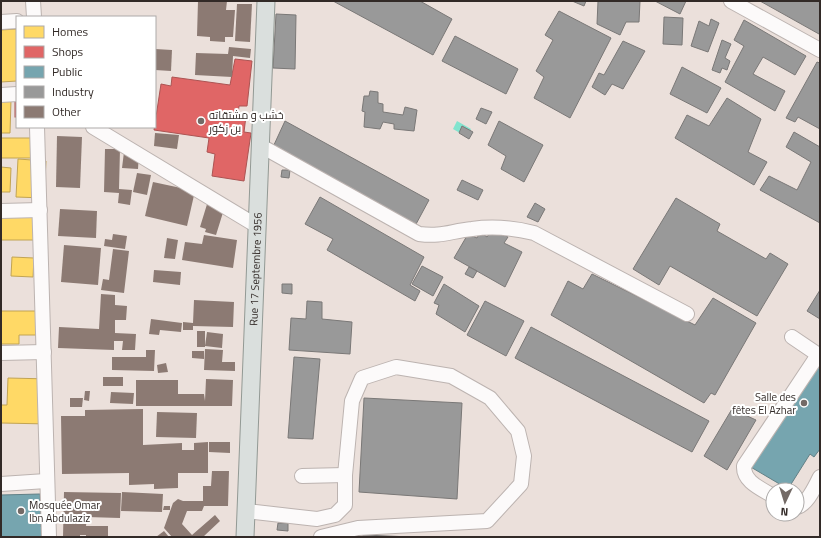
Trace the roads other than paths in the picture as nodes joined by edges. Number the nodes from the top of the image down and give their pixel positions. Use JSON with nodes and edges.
{"nodes":[{"id":1,"x":33,"y":1,"type":"edge"},
{"id":2,"x":266,"y":1,"type":"edge"},
{"id":3,"x":731,"y":1,"type":"edge"},
{"id":4,"x":34,"y":16,"type":"edge"},
{"id":5,"x":16,"y":20,"type":"edge"},
{"id":6,"x":1,"y":22,"type":"edge"},
{"id":7,"x":820,"y":50,"type":"edge"},
{"id":8,"x":16,"y":94,"type":"edge"},
{"id":9,"x":1,"y":95,"type":"edge"},
{"id":10,"x":37,"y":128,"type":"edge"},
{"id":11,"x":95,"y":128,"type":"edge"},
{"id":12,"x":261,"y":146,"type":"junction"},
{"id":13,"x":40,"y":210,"type":"junction"},
{"id":14,"x":1,"y":211,"type":"edge"},
{"id":15,"x":257,"y":226,"type":"junction"},
{"id":16,"x":687,"y":314,"type":"dead end"},
{"id":17,"x":792,"y":337,"type":"dead end"},
{"id":18,"x":44,"y":352,"type":"junction"},
{"id":19,"x":1,"y":353,"type":"edge"},
{"id":20,"x":819,"y":356,"type":"edge"},
{"id":21,"x":345,"y":475,"type":"junction"},
{"id":22,"x":302,"y":476,"type":"dead end"},
{"id":23,"x":820,"y":477,"type":"edge"},
{"id":24,"x":46,"y":481,"type":"junction"},
{"id":25,"x":1,"y":484,"type":"edge"},
{"id":26,"x":765,"y":491,"type":"edge"},
{"id":27,"x":805,"y":502,"type":"edge"},
{"id":28,"x":246,"y":512,"type":"junction"},
{"id":29,"x":318,"y":519,"type":"junction"},
{"id":30,"x":49,"y":537,"type":"edge"},
{"id":31,"x":245,"y":537,"type":"edge"},
{"id":32,"x":316,"y":537,"type":"edge"},
{"id":33,"x":321,"y":537,"type":"edge"}],
"edges":[{"from":1,"to":4,"type":"street"},
{"from":2,"to":12,"type":"main road","name":"Rue 17 Septembre 1956"},
{"from":3,"to":7,"type":"street"},
{"from":5,"to":6,"type":"street"},
{"from":8,"to":9,"type":"street"},
{"from":10,"to":13,"type":"street"},
{"from":11,"to":15,"type":"street"},
{"from":12,"to":15,"type":"main road","name":"Rue 17 Septembre 1956"},
{"from":12,"to":16,"type":"street"},
{"from":13,"to":14,"type":"street"},
{"from":13,"to":18,"type":"street"},
{"from":15,"to":28,"type":"main road","name":"Rue 17 Septembre 1956"},
{"from":17,"to":20,"type":"street"},
{"from":18,"to":19,"type":"street"},
{"from":18,"to":24,"type":"street"},
{"from":20,"to":26,"type":"street"},
{"from":21,"to":22,"type":"street"},
{"from":21,"to":29,"type":"street"},
{"from":21,"to":33,"type":"street"},
{"from":23,"to":27,"type":"street"},
{"from":24,"to":25,"type":"street"},
{"from":24,"to":30,"type":"street"},
{"from":28,"to":29,"type":"street"},
{"from":28,"to":31,"type":"main road","name":"Rue 17 Septembre 1956"},
{"from":29,"to":32,"type":"street"}]}
